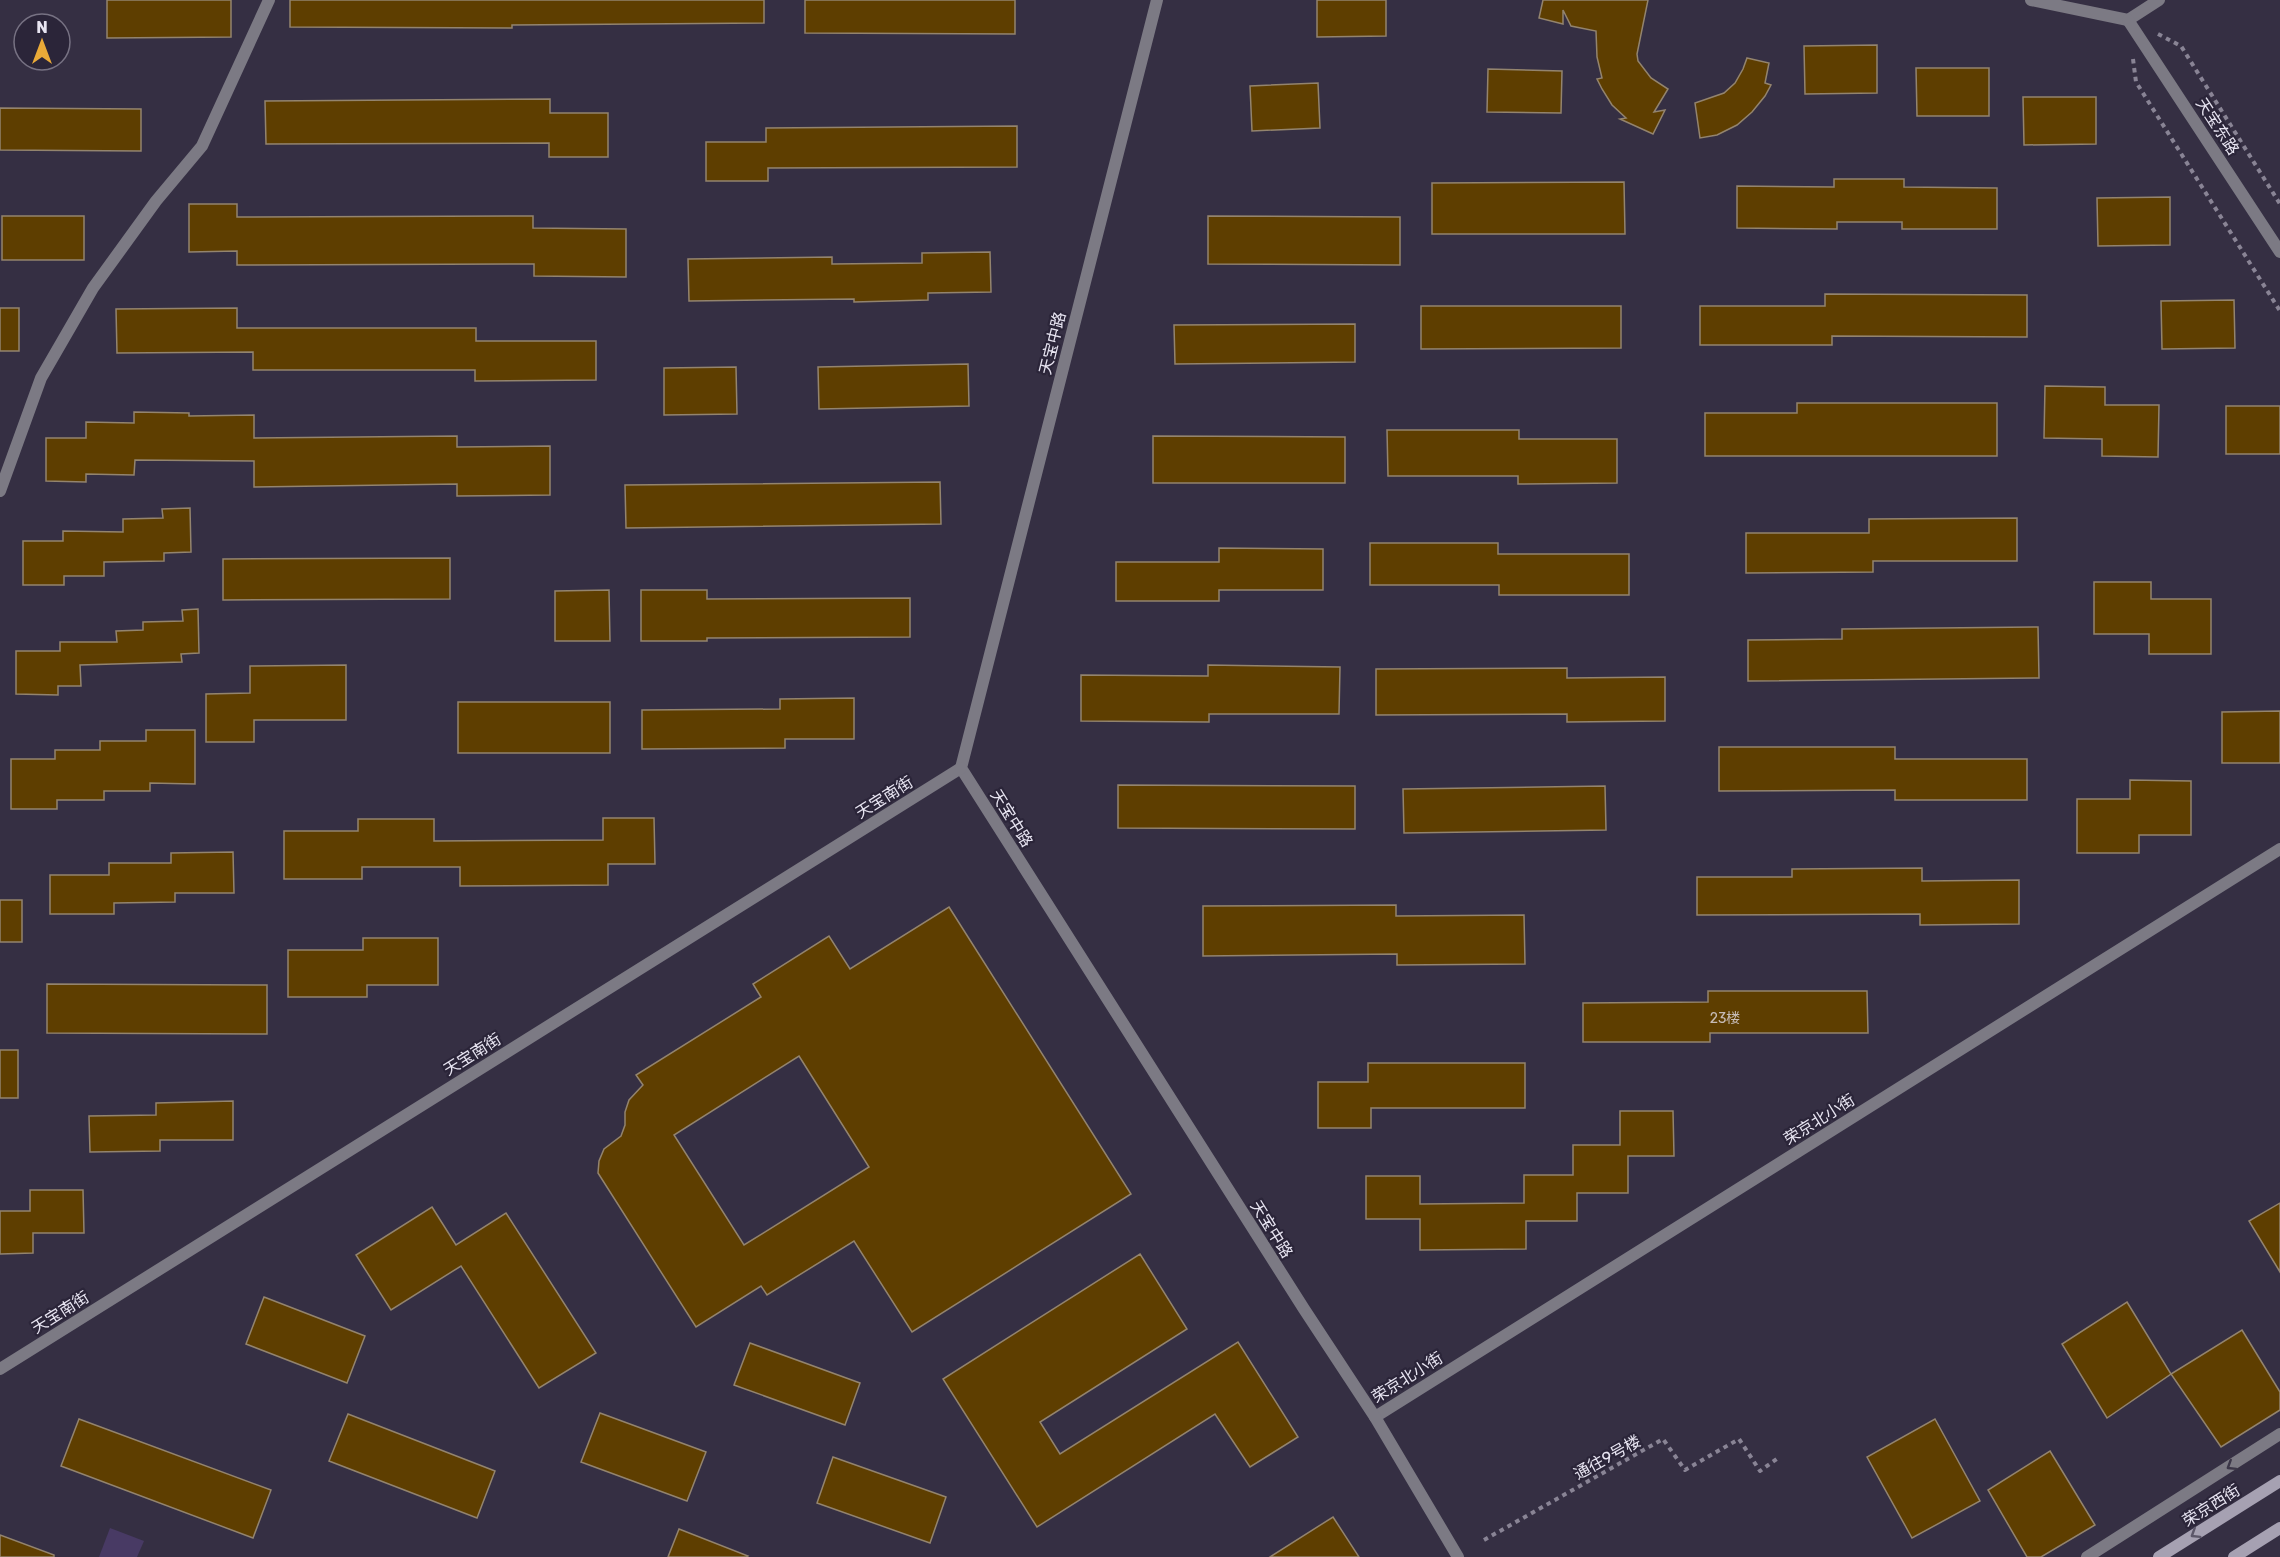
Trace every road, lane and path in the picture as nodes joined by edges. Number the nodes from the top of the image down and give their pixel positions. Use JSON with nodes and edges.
{"nodes":[{"id":1,"x":269,"y":0,"type":"edge"},
{"id":2,"x":1157,"y":0,"type":"edge"},
{"id":3,"x":2031,"y":0,"type":"edge"},
{"id":4,"x":2159,"y":0,"type":"edge"},
{"id":5,"x":2128,"y":20,"type":"junction"},
{"id":6,"x":2132,"y":51,"type":"dead end"},
{"id":7,"x":2280,"y":204,"type":"edge"},
{"id":8,"x":2280,"y":252,"type":"edge"},
{"id":9,"x":2280,"y":311,"type":"edge"},
{"id":10,"x":0,"y":491,"type":"edge"},
{"id":11,"x":961,"y":768,"type":"junction"},
{"id":12,"x":2280,"y":849,"type":"edge"},
{"id":13,"x":0,"y":1369,"type":"edge"},
{"id":14,"x":1375,"y":1416,"type":"junction"},
{"id":15,"x":2280,"y":1434,"type":"edge"},
{"id":16,"x":1778,"y":1458,"type":"dead end"},
{"id":17,"x":2280,"y":1481,"type":"edge"},
{"id":18,"x":2280,"y":1528,"type":"edge"},
{"id":19,"x":1484,"y":1540,"type":"dead end"},
{"id":20,"x":1458,"y":1557,"type":"edge"},
{"id":21,"x":2087,"y":1557,"type":"edge"},
{"id":22,"x":2159,"y":1557,"type":"edge"},
{"id":23,"x":2234,"y":1557,"type":"edge"}],
"edges":[{"from":1,"to":10,"type":"street"},
{"from":2,"to":11,"type":"street","name":"天宝中路"},
{"from":3,"to":5,"type":"street"},
{"from":4,"to":5,"type":"street"},
{"from":5,"to":7,"type":"path"},
{"from":5,"to":8,"type":"street","name":"天宝东路"},
{"from":6,"to":9,"type":"path"},
{"from":11,"to":13,"type":"street","name":"天宝南街"},
{"from":11,"to":14,"type":"street","name":"天宝中路"},
{"from":12,"to":14,"type":"street","name":"荣京北小街"},
{"from":14,"to":20,"type":"street","name":"天宝中路"},
{"from":15,"to":21,"type":"street","one_way":true},
{"from":16,"to":19,"type":"path","name":"通往9号楼"},
{"from":17,"to":22,"type":"main road","name":"荣京西街","one_way":true},
{"from":18,"to":23,"type":"main road"}]}
